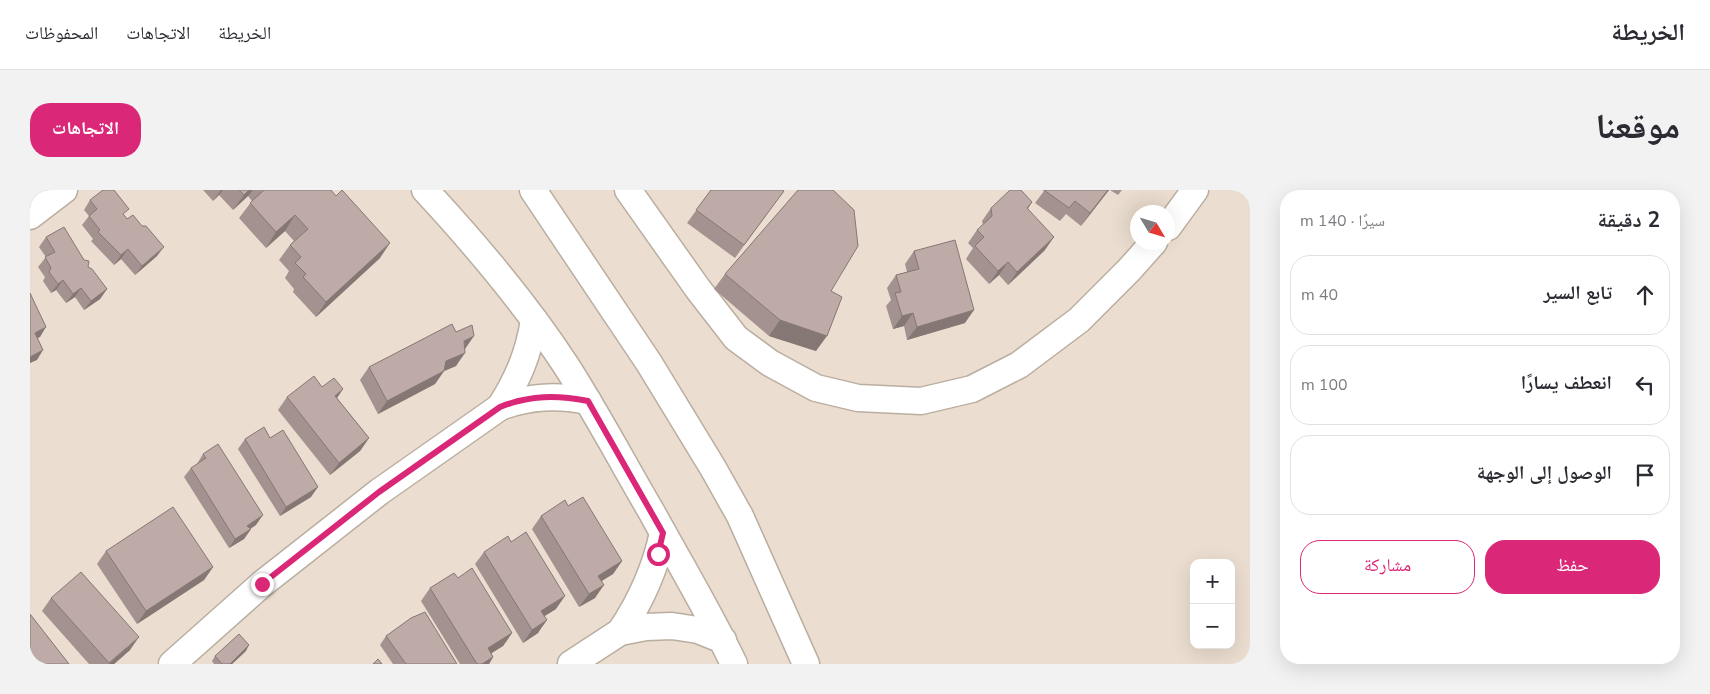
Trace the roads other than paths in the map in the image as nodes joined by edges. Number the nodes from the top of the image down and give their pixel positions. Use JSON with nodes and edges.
{"nodes":[{"id":1,"x":64,"y":190,"type":"edge"},
{"id":2,"x":425,"y":190,"type":"edge"},
{"id":3,"x":533,"y":190,"type":"edge"},
{"id":4,"x":628,"y":190,"type":"edge"},
{"id":5,"x":1195,"y":190,"type":"edge"},
{"id":6,"x":30,"y":216,"type":"edge"},
{"id":7,"x":1175,"y":217,"type":"edge"},
{"id":8,"x":1147,"y":250,"type":"edge"},
{"id":9,"x":534,"y":320,"type":"junction"},
{"id":10,"x":588,"y":401,"type":"junction"},
{"id":11,"x":500,"y":407,"type":"junction"},
{"id":12,"x":663,"y":533,"type":"junction"},
{"id":13,"x":620,"y":632,"type":"junction"},
{"id":14,"x":723,"y":640,"type":"junction"},
{"id":15,"x":172,"y":664,"type":"edge"},
{"id":16,"x":571,"y":664,"type":"edge"},
{"id":17,"x":734,"y":664,"type":"edge"},
{"id":18,"x":806,"y":664,"type":"edge"}],
"edges":[{"from":1,"to":6,"type":"street"},
{"from":2,"to":9,"type":"street"},
{"from":3,"to":18,"type":"street"},
{"from":4,"to":8,"type":"street"},
{"from":5,"to":7,"type":"street"},
{"from":9,"to":10,"type":"street"},
{"from":9,"to":11,"type":"street"},
{"from":10,"to":11,"type":"street"},
{"from":10,"to":12,"type":"street"},
{"from":11,"to":15,"type":"street"},
{"from":12,"to":13,"type":"street"},
{"from":12,"to":14,"type":"street"},
{"from":13,"to":14,"type":"street"},
{"from":13,"to":16,"type":"street"},
{"from":14,"to":17,"type":"street"}]}
